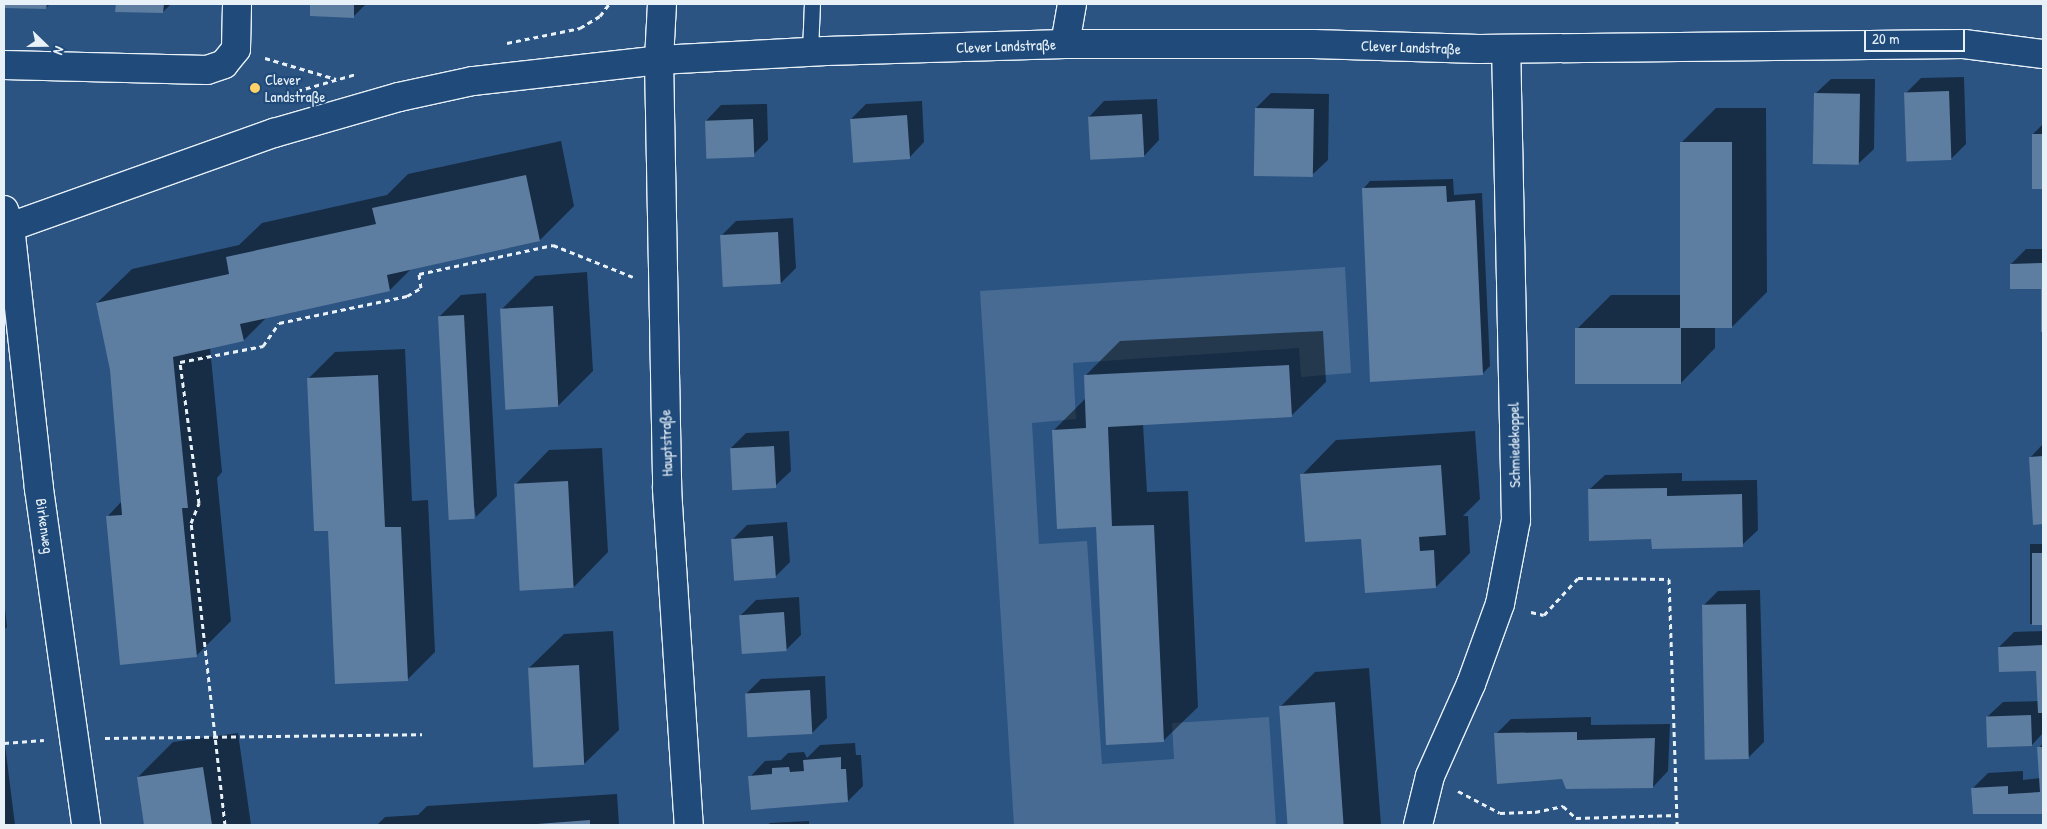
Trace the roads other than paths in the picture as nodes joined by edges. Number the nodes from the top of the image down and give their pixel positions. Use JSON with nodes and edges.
{"nodes":[{"id":1,"x":237,"y":4,"type":"edge"},
{"id":2,"x":662,"y":4,"type":"edge"},
{"id":3,"x":812,"y":4,"type":"edge"},
{"id":4,"x":1072,"y":4,"type":"edge"},
{"id":5,"x":1065,"y":44,"type":"junction"},
{"id":6,"x":1506,"y":48,"type":"junction"},
{"id":7,"x":810,"y":52,"type":"junction"},
{"id":8,"x":2043,"y":54,"type":"edge"},
{"id":9,"x":658,"y":60,"type":"junction"},
{"id":10,"x":4,"y":65,"type":"edge"},
{"id":11,"x":6,"y":222,"type":"edge"},
{"id":12,"x":86,"y":825,"type":"edge"},
{"id":13,"x":689,"y":825,"type":"edge"},
{"id":14,"x":1418,"y":825,"type":"edge"}],
"edges":[{"from":1,"to":10,"type":"street"},
{"from":2,"to":9,"type":"street","name":"Hauptstraße"},
{"from":3,"to":7,"type":"lane"},
{"from":4,"to":5,"type":"street"},
{"from":5,"to":6,"type":"street","name":"Clever Landstraße"},
{"from":5,"to":7,"type":"street","name":"Clever Landstraße"},
{"from":6,"to":8,"type":"street","name":"Clever Landstraße"},
{"from":6,"to":14,"type":"street","name":"Schmiedekoppel"},
{"from":7,"to":9,"type":"street","name":"Clever Landstraße"},
{"from":9,"to":11,"type":"street","name":"Clever Landstraße"},
{"from":9,"to":13,"type":"street","name":"Hauptstraße"},
{"from":11,"to":12,"type":"street","name":"Birkenweg"}]}
